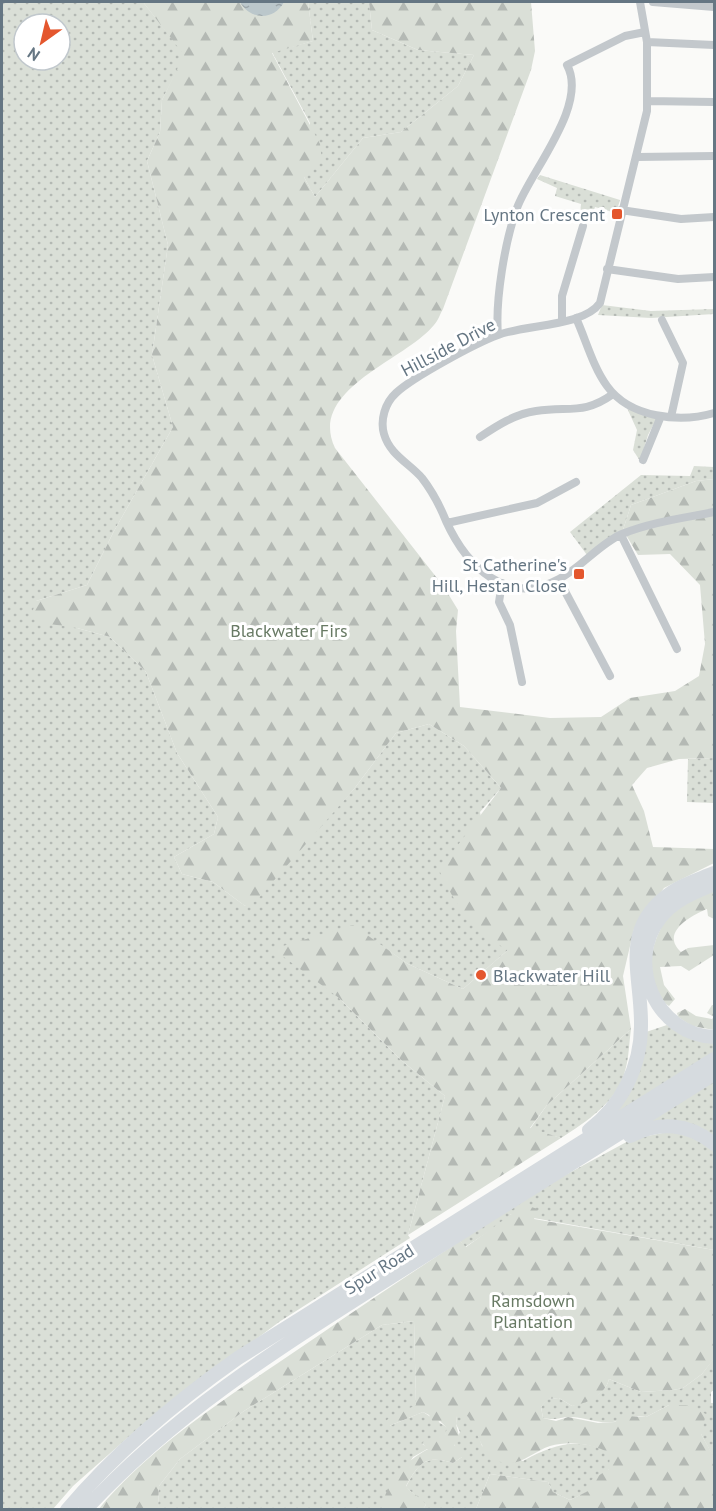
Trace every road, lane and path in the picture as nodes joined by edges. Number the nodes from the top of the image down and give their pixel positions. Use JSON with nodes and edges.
{"nodes":[{"id":1,"x":640,"y":2,"type":"edge"},
{"id":2,"x":653,"y":2,"type":"edge"},
{"id":3,"x":714,"y":7,"type":"edge"},
{"id":4,"x":645,"y":32,"type":"junction"},
{"id":5,"x":647,"y":42,"type":"junction"},
{"id":6,"x":714,"y":45,"type":"edge"},
{"id":7,"x":647,"y":101,"type":"junction"},
{"id":8,"x":714,"y":102,"type":"edge"},
{"id":9,"x":714,"y":156,"type":"edge"},
{"id":10,"x":637,"y":157,"type":"junction"},
{"id":11,"x":621,"y":210,"type":"junction"},
{"id":12,"x":714,"y":217,"type":"edge"},
{"id":13,"x":583,"y":226,"type":"dead end"},
{"id":14,"x":607,"y":270,"type":"junction"},
{"id":15,"x":714,"y":277,"type":"edge"},
{"id":16,"x":576,"y":318,"type":"junction"},
{"id":17,"x":662,"y":320,"type":"dead end"},
{"id":18,"x":562,"y":321,"type":"junction"},
{"id":19,"x":498,"y":334,"type":"junction"},
{"id":20,"x":613,"y":394,"type":"junction"},
{"id":21,"x":714,"y":413,"type":"edge"},
{"id":22,"x":661,"y":416,"type":"junction"},
{"id":23,"x":671,"y":417,"type":"junction"},
{"id":24,"x":480,"y":437,"type":"dead end"},
{"id":25,"x":643,"y":460,"type":"dead end"},
{"id":26,"x":576,"y":482,"type":"dead end"},
{"id":27,"x":714,"y":512,"type":"edge"},
{"id":28,"x":447,"y":523,"type":"junction"},
{"id":29,"x":621,"y":535,"type":"junction"},
{"id":30,"x":559,"y":580,"type":"junction"},
{"id":31,"x":502,"y":583,"type":"junction"},
{"id":32,"x":676,"y":649,"type":"dead end"},
{"id":33,"x":610,"y":675,"type":"dead end"},
{"id":34,"x":522,"y":682,"type":"dead end"},
{"id":35,"x":714,"y":873,"type":"edge"},
{"id":36,"x":714,"y":884,"type":"edge"},
{"id":37,"x":714,"y":1037,"type":"edge"},
{"id":38,"x":714,"y":1059,"type":"edge"},
{"id":39,"x":714,"y":1074,"type":"edge"},
{"id":40,"x":714,"y":1144,"type":"edge"},
{"id":41,"x":555,"y":1159,"type":"junction"},
{"id":42,"x":571,"y":1165,"type":"junction"},
{"id":43,"x":67,"y":1509,"type":"edge"},
{"id":44,"x":85,"y":1509,"type":"edge"}],
"edges":[{"from":1,"to":4,"type":"street","name":"Hillside Drive"},
{"from":2,"to":3,"type":"street"},
{"from":4,"to":5,"type":"street","name":"Hillside Drive"},
{"from":4,"to":19,"type":"street"},
{"from":5,"to":6,"type":"street"},
{"from":5,"to":7,"type":"street","name":"Hillside Drive"},
{"from":7,"to":8,"type":"street"},
{"from":7,"to":10,"type":"street","name":"Hillside Drive"},
{"from":9,"to":10,"type":"street"},
{"from":10,"to":11,"type":"street","name":"Hillside Drive"},
{"from":11,"to":12,"type":"street"},
{"from":11,"to":14,"type":"street","name":"Hillside Drive"},
{"from":13,"to":18,"type":"street"},
{"from":14,"to":15,"type":"street"},
{"from":14,"to":16,"type":"street","name":"Hillside Drive"},
{"from":16,"to":18,"type":"street","name":"Hillside Drive"},
{"from":16,"to":20,"type":"street"},
{"from":17,"to":23,"type":"street"},
{"from":18,"to":19,"type":"street","name":"Hillside Drive"},
{"from":19,"to":28,"type":"street","name":"Hillside Drive"},
{"from":20,"to":22,"type":"street"},
{"from":20,"to":24,"type":"street"},
{"from":21,"to":23,"type":"street"},
{"from":22,"to":23,"type":"street"},
{"from":22,"to":25,"type":"street"},
{"from":26,"to":28,"type":"street"},
{"from":27,"to":29,"type":"street","name":"Hillside Drive"},
{"from":28,"to":31,"type":"street","name":"Hillside Drive"},
{"from":29,"to":30,"type":"street","name":"Hillside Drive"},
{"from":29,"to":32,"type":"street"},
{"from":30,"to":31,"type":"street","name":"Hillside Drive"},
{"from":30,"to":33,"type":"street"},
{"from":31,"to":34,"type":"street"},
{"from":35,"to":41,"type":"highway"},
{"from":36,"to":37,"type":"highway"},
{"from":38,"to":41,"type":"highway","name":"Spur Road"},
{"from":39,"to":42,"type":"highway","name":"Spur Road"},
{"from":40,"to":42,"type":"highway"},
{"from":41,"to":43,"type":"highway","name":"Spur Road"},
{"from":42,"to":44,"type":"highway","name":"Spur Road"}]}
